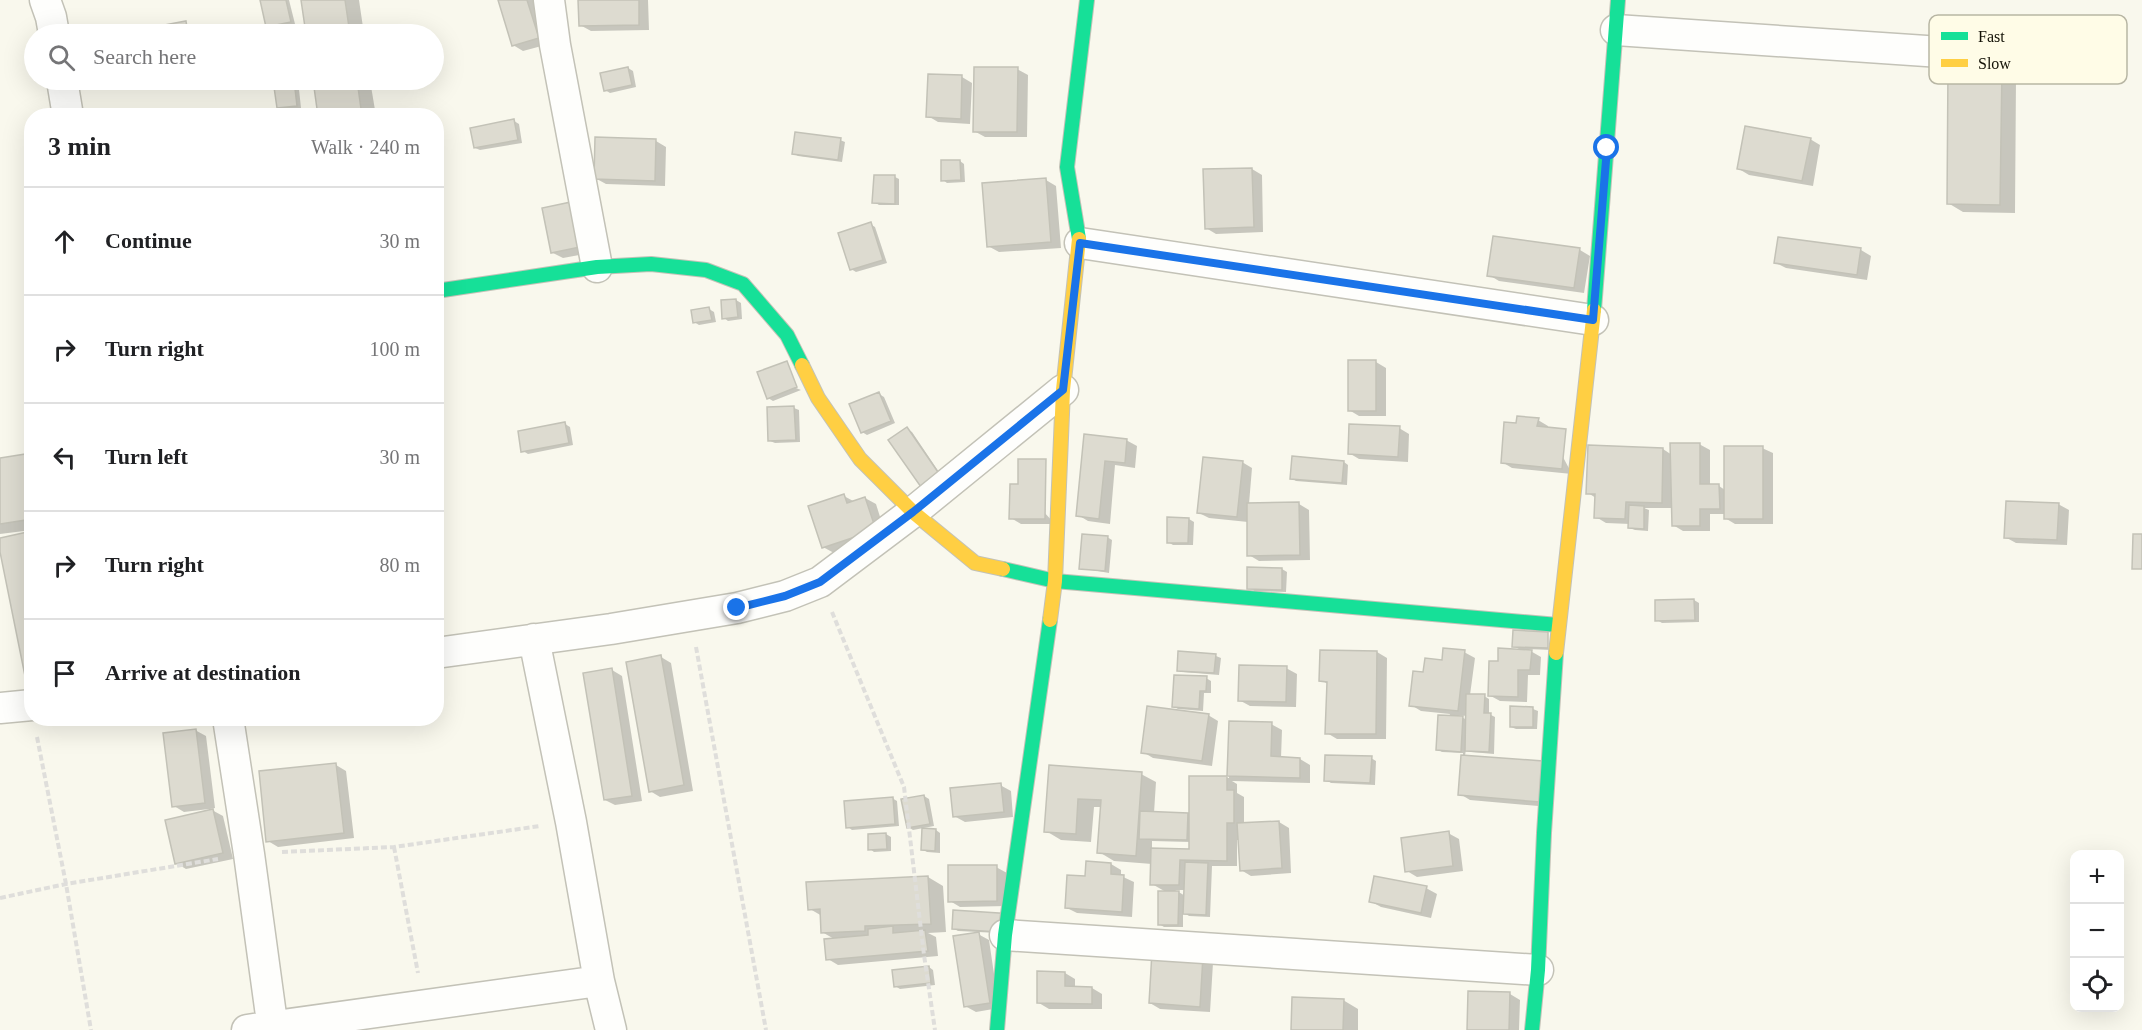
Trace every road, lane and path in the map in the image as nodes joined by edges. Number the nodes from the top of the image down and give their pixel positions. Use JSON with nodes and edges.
{"nodes":[{"id":1,"x":45,"y":0,"type":"edge"},
{"id":2,"x":549,"y":0,"type":"edge"},
{"id":3,"x":1087,"y":0,"type":"edge"},
{"id":4,"x":1618,"y":0,"type":"edge"},
{"id":5,"x":51,"y":24,"type":"edge"},
{"id":6,"x":1616,"y":30,"type":"junction"},
{"id":7,"x":1929,"y":51,"type":"edge"},
{"id":8,"x":64,"y":90,"type":"edge"},
{"id":9,"x":67,"y":108,"type":"edge"},
{"id":10,"x":1080,"y":243,"type":"junction"},
{"id":11,"x":597,"y":267,"type":"junction"},
{"id":12,"x":444,"y":290,"type":"edge"},
{"id":13,"x":1593,"y":320,"type":"junction"},
{"id":14,"x":1063,"y":390,"type":"junction"},
{"id":15,"x":913,"y":512,"type":"junction"},
{"id":16,"x":1055,"y":581,"type":"junction"},
{"id":17,"x":820,"y":582,"type":"junction"},
{"id":18,"x":690,"y":617,"type":"junction"},
{"id":19,"x":1558,"y":625,"type":"junction"},
{"id":20,"x":534,"y":639,"type":"junction"},
{"id":21,"x":444,"y":652,"type":"edge"},
{"id":22,"x":0,"y":708,"type":"edge"},
{"id":23,"x":24,"y":714,"type":"edge"},
{"id":24,"x":36,"y":726,"type":"edge"},
{"id":25,"x":229,"y":726,"type":"edge"},
{"id":26,"x":394,"y":847,"type":"dead end"},
{"id":27,"x":1005,"y":935,"type":"junction"},
{"id":28,"x":1538,"y":970,"type":"junction"},
{"id":29,"x":598,"y":981,"type":"junction"},
{"id":30,"x":424,"y":1007,"type":"junction"},
{"id":31,"x":264,"y":1029,"type":"edge"},
{"id":32,"x":91,"y":1030,"type":"edge"},
{"id":33,"x":611,"y":1030,"type":"edge"},
{"id":34,"x":766,"y":1030,"type":"edge"},
{"id":35,"x":935,"y":1030,"type":"edge"},
{"id":36,"x":997,"y":1030,"type":"edge"},
{"id":37,"x":1532,"y":1030,"type":"edge"}],
"edges":[{"from":1,"to":5,"type":"street"},
{"from":2,"to":11,"type":"street"},
{"from":3,"to":10,"type":"street"},
{"from":4,"to":6,"type":"street"},
{"from":6,"to":7,"type":"street"},
{"from":6,"to":13,"type":"street"},
{"from":8,"to":9,"type":"street"},
{"from":10,"to":13,"type":"street"},
{"from":10,"to":14,"type":"street"},
{"from":11,"to":12,"type":"street"},
{"from":11,"to":15,"type":"street"},
{"from":13,"to":19,"type":"street"},
{"from":14,"to":15,"type":"street"},
{"from":14,"to":16,"type":"street"},
{"from":15,"to":16,"type":"street"},
{"from":15,"to":17,"type":"street"},
{"from":16,"to":19,"type":"street"},
{"from":16,"to":27,"type":"street"},
{"from":17,"to":18,"type":"street"},
{"from":17,"to":35,"type":"path"},
{"from":18,"to":20,"type":"street"},
{"from":18,"to":34,"type":"path"},
{"from":19,"to":28,"type":"street"},
{"from":20,"to":21,"type":"street"},
{"from":20,"to":29,"type":"street"},
{"from":22,"to":23,"type":"street"},
{"from":24,"to":32,"type":"path"},
{"from":25,"to":31,"type":"street"},
{"from":26,"to":30,"type":"path"},
{"from":27,"to":28,"type":"street"},
{"from":27,"to":36,"type":"street"},
{"from":28,"to":37,"type":"street"},
{"from":29,"to":30,"type":"street"},
{"from":29,"to":33,"type":"street"},
{"from":30,"to":31,"type":"street"}]}
